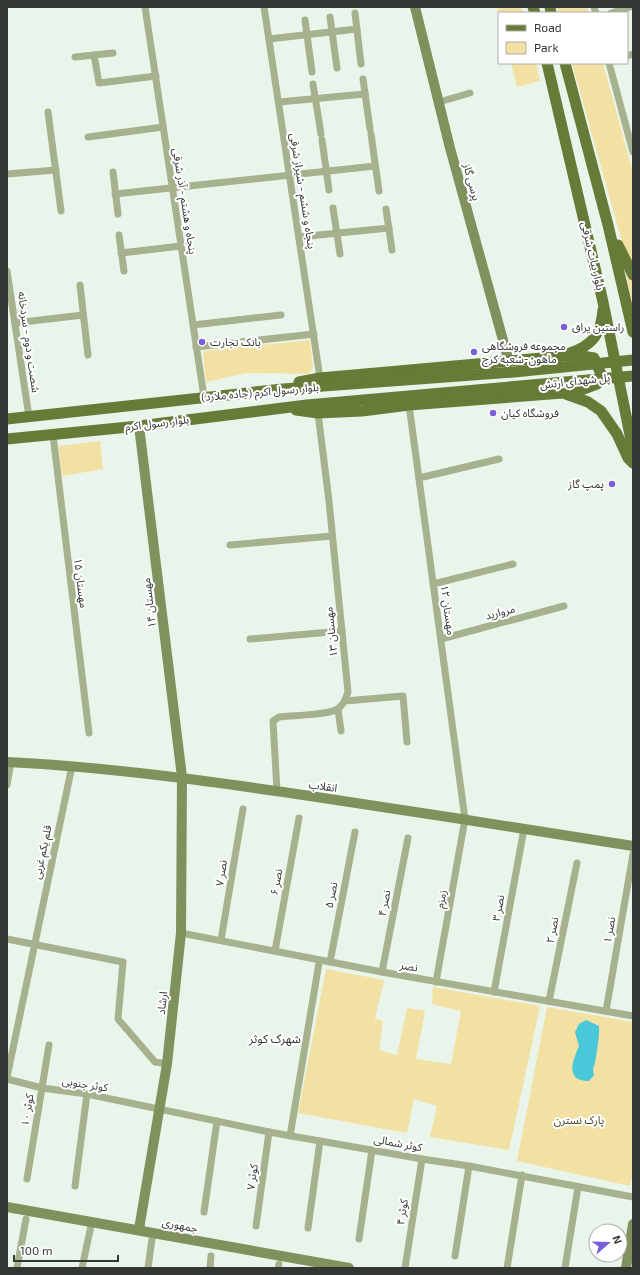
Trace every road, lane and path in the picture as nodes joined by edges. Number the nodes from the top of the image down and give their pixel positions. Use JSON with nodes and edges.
{"nodes":[{"id":1,"x":145,"y":7,"type":"edge"},
{"id":2,"x":264,"y":7,"type":"edge"},
{"id":3,"x":415,"y":7,"type":"edge"},
{"id":4,"x":631,"y":7,"type":"edge"},
{"id":5,"x":614,"y":12,"type":"edge"},
{"id":6,"x":355,"y":13,"type":"dead end"},
{"id":7,"x":330,"y":17,"type":"dead end"},
{"id":8,"x":305,"y":20,"type":"dead end"},
{"id":9,"x":357,"y":29,"type":"junction"},
{"id":10,"x":332,"y":32,"type":"junction"},
{"id":11,"x":307,"y":35,"type":"junction"},
{"id":12,"x":269,"y":39,"type":"junction"},
{"id":13,"x":113,"y":53,"type":"dead end"},
{"id":14,"x":94,"y":55,"type":"junction"},
{"id":15,"x":75,"y":57,"type":"dead end"},
{"id":16,"x":361,"y":64,"type":"dead end"},
{"id":17,"x":548,"y":64,"type":"edge"},
{"id":18,"x":565,"y":64,"type":"edge"},
{"id":19,"x":609,"y":64,"type":"edge"},
{"id":20,"x":337,"y":68,"type":"dead end"},
{"id":21,"x":312,"y":72,"type":"dead end"},
{"id":22,"x":156,"y":76,"type":"junction"},
{"id":23,"x":363,"y":79,"type":"dead end"},
{"id":24,"x":313,"y":84,"type":"dead end"},
{"id":25,"x":470,"y":93,"type":"dead end"},
{"id":26,"x":364,"y":94,"type":"junction"},
{"id":27,"x":315,"y":99,"type":"junction"},
{"id":28,"x":279,"y":102,"type":"junction"},
{"id":29,"x":439,"y":102,"type":"junction"},
{"id":30,"x":48,"y":112,"type":"dead end"},
{"id":31,"x":163,"y":127,"type":"junction"},
{"id":32,"x":88,"y":136,"type":"dead end"},
{"id":33,"x":631,"y":137,"type":"edge"},
{"id":34,"x":633,"y":152,"type":"edge"},
{"id":35,"x":375,"y":166,"type":"junction"},
{"id":36,"x":56,"y":170,"type":"junction"},
{"id":37,"x":327,"y":171,"type":"junction"},
{"id":38,"x":113,"y":172,"type":"dead end"},
{"id":39,"x":7,"y":174,"type":"edge"},
{"id":40,"x":290,"y":174,"type":"junction"},
{"id":41,"x":172,"y":188,"type":"junction"},
{"id":42,"x":329,"y":190,"type":"dead end"},
{"id":43,"x":379,"y":191,"type":"dead end"},
{"id":44,"x":116,"y":194,"type":"junction"},
{"id":45,"x":333,"y":208,"type":"dead end"},
{"id":46,"x":386,"y":209,"type":"dead end"},
{"id":47,"x":61,"y":211,"type":"dead end"},
{"id":48,"x":118,"y":214,"type":"dead end"},
{"id":49,"x":608,"y":225,"type":"junction"},
{"id":50,"x":389,"y":228,"type":"junction"},
{"id":51,"x":337,"y":233,"type":"junction"},
{"id":52,"x":119,"y":235,"type":"dead end"},
{"id":53,"x":299,"y":237,"type":"junction"},
{"id":54,"x":181,"y":246,"type":"junction"},
{"id":55,"x":392,"y":250,"type":"dead end"},
{"id":56,"x":121,"y":253,"type":"junction"},
{"id":57,"x":340,"y":254,"type":"dead end"},
{"id":58,"x":7,"y":271,"type":"edge"},
{"id":59,"x":124,"y":271,"type":"dead end"},
{"id":60,"x":633,"y":275,"type":"edge"},
{"id":61,"x":80,"y":286,"type":"dead end"},
{"id":62,"x":603,"y":302,"type":"junction"},
{"id":63,"x":83,"y":315,"type":"junction"},
{"id":64,"x":281,"y":315,"type":"dead end"},
{"id":65,"x":15,"y":323,"type":"junction"},
{"id":66,"x":193,"y":325,"type":"junction"},
{"id":67,"x":633,"y":332,"type":"edge"},
{"id":68,"x":314,"y":334,"type":"junction"},
{"id":69,"x":196,"y":347,"type":"junction"},
{"id":70,"x":88,"y":355,"type":"dead end"},
{"id":71,"x":559,"y":357,"type":"junction"},
{"id":72,"x":633,"y":360,"type":"edge"},
{"id":73,"x":509,"y":362,"type":"junction"},
{"id":74,"x":514,"y":372,"type":"joint"},
{"id":75,"x":633,"y":376,"type":"edge"},
{"id":76,"x":320,"y":378,"type":"junction"},
{"id":77,"x":516,"y":387,"type":"joint"},
{"id":78,"x":283,"y":389,"type":"junction"},
{"id":79,"x":563,"y":393,"type":"junction"},
{"id":80,"x":204,"y":397,"type":"junction"},
{"id":81,"x":307,"y":405,"type":"joint"},
{"id":82,"x":409,"y":405,"type":"junction"},
{"id":83,"x":286,"y":408,"type":"junction"},
{"id":84,"x":318,"y":413,"type":"junction"},
{"id":85,"x":29,"y":417,"type":"junction"},
{"id":86,"x":7,"y":419,"type":"edge"},
{"id":87,"x":139,"y":426,"type":"junction"},
{"id":88,"x":53,"y":435,"type":"junction"},
{"id":89,"x":7,"y":439,"type":"edge"},
{"id":90,"x":633,"y":450,"type":"edge"},
{"id":91,"x":499,"y":459,"type":"dead end"},
{"id":92,"x":633,"y":463,"type":"edge"},
{"id":93,"x":419,"y":478,"type":"junction"},
{"id":94,"x":332,"y":536,"type":"junction"},
{"id":95,"x":230,"y":545,"type":"dead end"},
{"id":96,"x":513,"y":564,"type":"dead end"},
{"id":97,"x":433,"y":584,"type":"junction"},
{"id":98,"x":564,"y":606,"type":"dead end"},
{"id":99,"x":342,"y":631,"type":"junction"},
{"id":100,"x":441,"y":639,"type":"junction"},
{"id":101,"x":250,"y":640,"type":"dead end"},
{"id":102,"x":345,"y":701,"type":"junction"},
{"id":103,"x":338,"y":709,"type":"junction"},
{"id":104,"x":340,"y":731,"type":"dead end"},
{"id":105,"x":89,"y":733,"type":"dead end"},
{"id":106,"x":407,"y":742,"type":"dead end"},
{"id":107,"x":9,"y":762,"type":"edge"},
{"id":108,"x":72,"y":766,"type":"junction"},
{"id":109,"x":182,"y":777,"type":"junction"},
{"id":110,"x":7,"y":785,"type":"edge"},
{"id":111,"x":277,"y":791,"type":"junction"},
{"id":112,"x":243,"y":809,"type":"dead end"},
{"id":113,"x":299,"y":818,"type":"dead end"},
{"id":114,"x":465,"y":819,"type":"junction"},
{"id":115,"x":524,"y":829,"type":"junction"},
{"id":116,"x":355,"y":832,"type":"dead end"},
{"id":117,"x":408,"y":838,"type":"dead end"},
{"id":118,"x":633,"y":846,"type":"edge"},
{"id":119,"x":633,"y":854,"type":"edge"},
{"id":120,"x":577,"y":863,"type":"dead end"},
{"id":121,"x":181,"y":933,"type":"junction"},
{"id":122,"x":7,"y":939,"type":"edge"},
{"id":123,"x":221,"y":940,"type":"junction"},
{"id":124,"x":34,"y":944,"type":"junction"},
{"id":125,"x":275,"y":951,"type":"junction"},
{"id":126,"x":330,"y":962,"type":"junction"},
{"id":127,"x":319,"y":963,"type":"dead end"},
{"id":128,"x":382,"y":972,"type":"junction"},
{"id":129,"x":436,"y":982,"type":"junction"},
{"id":130,"x":494,"y":992,"type":"junction"},
{"id":131,"x":549,"y":1001,"type":"junction"},
{"id":132,"x":606,"y":1011,"type":"junction"},
{"id":133,"x":633,"y":1016,"type":"edge"},
{"id":134,"x":49,"y":1045,"type":"dead end"},
{"id":135,"x":167,"y":1064,"type":"junction"},
{"id":136,"x":7,"y":1078,"type":"edge"},
{"id":137,"x":42,"y":1088,"type":"junction"},
{"id":138,"x":87,"y":1094,"type":"junction"},
{"id":139,"x":159,"y":1109,"type":"junction"},
{"id":140,"x":217,"y":1121,"type":"junction"},
{"id":141,"x":269,"y":1132,"type":"junction"},
{"id":142,"x":290,"y":1136,"type":"junction"},
{"id":143,"x":320,"y":1141,"type":"junction"},
{"id":144,"x":372,"y":1150,"type":"junction"},
{"id":145,"x":422,"y":1159,"type":"junction"},
{"id":146,"x":469,"y":1166,"type":"junction"},
{"id":147,"x":522,"y":1175,"type":"junction"},
{"id":148,"x":27,"y":1179,"type":"dead end"},
{"id":149,"x":75,"y":1186,"type":"dead end"},
{"id":150,"x":578,"y":1187,"type":"junction"},
{"id":151,"x":633,"y":1198,"type":"edge"},
{"id":152,"x":7,"y":1207,"type":"edge"},
{"id":153,"x":204,"y":1212,"type":"dead end"},
{"id":154,"x":26,"y":1219,"type":"dead end"},
{"id":155,"x":92,"y":1221,"type":"junction"},
{"id":156,"x":633,"y":1224,"type":"edge"},
{"id":157,"x":256,"y":1226,"type":"dead end"},
{"id":158,"x":308,"y":1228,"type":"dead end"},
{"id":159,"x":139,"y":1229,"type":"junction"},
{"id":160,"x":152,"y":1239,"type":"dead end"},
{"id":161,"x":359,"y":1239,"type":"dead end"},
{"id":162,"x":211,"y":1256,"type":"dead end"},
{"id":163,"x":455,"y":1256,"type":"dead end"},
{"id":164,"x":17,"y":1268,"type":"edge"},
{"id":165,"x":82,"y":1268,"type":"edge"},
{"id":166,"x":148,"y":1268,"type":"edge"},
{"id":167,"x":210,"y":1268,"type":"edge"},
{"id":168,"x":346,"y":1268,"type":"edge"},
{"id":169,"x":405,"y":1268,"type":"edge"},
{"id":170,"x":507,"y":1268,"type":"edge"},
{"id":171,"x":565,"y":1268,"type":"edge"},
{"id":172,"x":626,"y":1268,"type":"edge"}],
"edges":[{"from":1,"to":22,"type":"street","name":"پنجاه و هشتم - آذر شرقی"},
{"from":2,"to":12,"type":"street","name":"پنجاه و ششم - شیراز شرقی"},
{"from":3,"to":29,"type":"street","name":"پرسی گاز"},
{"from":4,"to":5,"type":"street"},
{"from":6,"to":9,"type":"street"},
{"from":7,"to":10,"type":"street"},
{"from":8,"to":11,"type":"street"},
{"from":9,"to":10,"type":"street"},
{"from":9,"to":16,"type":"street"},
{"from":10,"to":11,"type":"street"},
{"from":10,"to":20,"type":"street"},
{"from":11,"to":12,"type":"street"},
{"from":11,"to":21,"type":"street"},
{"from":12,"to":28,"type":"street","name":"پنجاه و ششم - شیراز شرقی"},
{"from":13,"to":14,"type":"street"},
{"from":14,"to":15,"type":"street"},
{"from":14,"to":22,"type":"street"},
{"from":17,"to":62,"type":"main road","name":"بلوار بیات شرقی"},
{"from":18,"to":49,"type":"main road","name":"بلوار بیات شرقی"},
{"from":19,"to":33,"type":"street"},
{"from":22,"to":31,"type":"street","name":"پنجاه و هشتم - آذر شرقی"},
{"from":23,"to":26,"type":"street"},
{"from":24,"to":27,"type":"street"},
{"from":25,"to":29,"type":"street"},
{"from":26,"to":27,"type":"street"},
{"from":26,"to":35,"type":"street"},
{"from":27,"to":28,"type":"street"},
{"from":27,"to":37,"type":"street"},
{"from":28,"to":40,"type":"street","name":"پنجاه و ششم - شیراز شرقی"},
{"from":29,"to":73,"type":"street","name":"پرسی گاز"},
{"from":30,"to":36,"type":"street"},
{"from":31,"to":32,"type":"street"},
{"from":31,"to":41,"type":"street","name":"پنجاه و هشتم - آذر شرقی"},
{"from":33,"to":34,"type":"street"},
{"from":35,"to":37,"type":"street"},
{"from":35,"to":43,"type":"street"},
{"from":36,"to":39,"type":"street"},
{"from":36,"to":47,"type":"street"},
{"from":37,"to":40,"type":"street"},
{"from":37,"to":42,"type":"street"},
{"from":38,"to":44,"type":"street"},
{"from":40,"to":41,"type":"street"},
{"from":40,"to":53,"type":"street","name":"پنجاه و ششم - شیراز شرقی"},
{"from":41,"to":44,"type":"street"},
{"from":41,"to":54,"type":"street","name":"پنجاه و هشتم - آذر شرقی"},
{"from":44,"to":48,"type":"street"},
{"from":45,"to":51,"type":"street"},
{"from":46,"to":50,"type":"street"},
{"from":49,"to":60,"type":"main road"},
{"from":49,"to":67,"type":"main road","name":"بلوار بیات شرقی"},
{"from":50,"to":51,"type":"street"},
{"from":50,"to":55,"type":"street"},
{"from":51,"to":53,"type":"street"},
{"from":51,"to":57,"type":"street"},
{"from":52,"to":56,"type":"street"},
{"from":53,"to":68,"type":"street","name":"پنجاه و ششم - شیراز شرقی"},
{"from":54,"to":56,"type":"street"},
{"from":54,"to":66,"type":"street","name":"پنجاه و هشتم - آذر شرقی"},
{"from":56,"to":59,"type":"street"},
{"from":58,"to":65,"type":"street","name":"شصت و دوم - سردخانه"},
{"from":61,"to":63,"type":"street"},
{"from":62,"to":71,"type":"main road"},
{"from":62,"to":90,"type":"main road","name":"بلوار بیات شرقی"},
{"from":63,"to":65,"type":"street"},
{"from":63,"to":70,"type":"street"},
{"from":64,"to":66,"type":"street"},
{"from":65,"to":85,"type":"street","name":"شصت و دوم - سردخانه"},
{"from":66,"to":69,"type":"street","name":"پنجاه و هشتم - آذر شرقی"},
{"from":68,"to":69,"type":"street"},
{"from":68,"to":76,"type":"street","name":"پنجاه و ششم - شیراز شرقی"},
{"from":69,"to":80,"type":"street","name":"پنجاه و هشتم - آذر شرقی"},
{"from":71,"to":73,"type":"main road"},
{"from":71,"to":79,"type":"main road"},
{"from":72,"to":74,"type":"main road","name":"پل شهدای ارتش"},
{"from":73,"to":76,"type":"main road"},
{"from":74,"to":78,"type":"main road","name":"بلوار رسول اکرم (جاده ملارد)"},
{"from":75,"to":77,"type":"main road","name":"پل شهدای ارتش"},
{"from":76,"to":78,"type":"main road"},
{"from":77,"to":81,"type":"main road","name":"بلوار رسول اکرم (جاده ملارد)"},
{"from":78,"to":80,"type":"main road","name":"بلوار رسول اکرم (جاده ملارد)"},
{"from":79,"to":82,"type":"main road"},
{"from":79,"to":92,"type":"main road"},
{"from":80,"to":85,"type":"main road","name":"بلوار رسول اکرم (جاده ملارد)"},
{"from":81,"to":83,"type":"main road","name":"بلوار رسول اکرم"},
{"from":82,"to":84,"type":"main road"},
{"from":82,"to":93,"type":"street","name":"مهستان ۱۲"},
{"from":83,"to":84,"type":"main road"},
{"from":83,"to":87,"type":"main road","name":"بلوار رسول اکرم"},
{"from":84,"to":94,"type":"street","name":"مهستان ۱۳"},
{"from":85,"to":86,"type":"main road","name":"بلوار رسول اکرم (جاده ملارد)"},
{"from":87,"to":88,"type":"main road","name":"بلوار رسول اکرم"},
{"from":87,"to":109,"type":"street","name":"مهستان ۱۴"},
{"from":88,"to":89,"type":"main road","name":"بلوار رسول اکرم"},
{"from":88,"to":105,"type":"street","name":"مهستان ۱۵"},
{"from":91,"to":93,"type":"street"},
{"from":93,"to":97,"type":"street","name":"مهستان ۱۲"},
{"from":94,"to":95,"type":"street"},
{"from":94,"to":99,"type":"street","name":"مهستان ۱۳"},
{"from":96,"to":97,"type":"street"},
{"from":97,"to":100,"type":"street","name":"مهستان ۱۲"},
{"from":98,"to":100,"type":"street","name":"مروارید"},
{"from":99,"to":101,"type":"street"},
{"from":99,"to":102,"type":"street","name":"مهستان ۱۳"},
{"from":100,"to":114,"type":"street","name":"مهستان ۱۲"},
{"from":102,"to":103,"type":"street"},
{"from":102,"to":106,"type":"street"},
{"from":103,"to":104,"type":"street"},
{"from":103,"to":111,"type":"street"},
{"from":107,"to":108,"type":"street","name":"انقلاب"},
{"from":107,"to":110,"type":"street"},
{"from":108,"to":109,"type":"street","name":"انقلاب"},
{"from":108,"to":124,"type":"street","name":"قلم یکم غربی"},
{"from":109,"to":111,"type":"street","name":"انقلاب"},
{"from":109,"to":121,"type":"street","name":"ارشاد"},
{"from":111,"to":114,"type":"street","name":"انقلاب"},
{"from":112,"to":123,"type":"street","name":"نصر ۷"},
{"from":113,"to":125,"type":"street","name":"نصر ۶"},
{"from":114,"to":115,"type":"street","name":"انقلاب"},
{"from":114,"to":129,"type":"street","name":"زمزم"},
{"from":115,"to":118,"type":"street","name":"انقلاب"},
{"from":115,"to":130,"type":"street","name":"نصر ۳"},
{"from":116,"to":126,"type":"street","name":"نصر ۵"},
{"from":117,"to":128,"type":"street","name":"نصر ۴"},
{"from":119,"to":132,"type":"street","name":"نصر ۱"},
{"from":120,"to":131,"type":"street","name":"نصر ۲"},
{"from":121,"to":123,"type":"street","name":"نصر"},
{"from":121,"to":135,"type":"street","name":"ارشاد"},
{"from":122,"to":124,"type":"street"},
{"from":123,"to":125,"type":"street","name":"نصر"},
{"from":124,"to":135,"type":"street"},
{"from":124,"to":136,"type":"street","name":"قلم یکم غربی"},
{"from":125,"to":126,"type":"street","name":"نصر"},
{"from":126,"to":128,"type":"street","name":"نصر"},
{"from":127,"to":142,"type":"street"},
{"from":128,"to":129,"type":"street","name":"نصر"},
{"from":129,"to":130,"type":"street","name":"نصر"},
{"from":130,"to":131,"type":"street","name":"نصر"},
{"from":131,"to":132,"type":"street","name":"نصر"},
{"from":132,"to":133,"type":"street","name":"نصر"},
{"from":134,"to":137,"type":"street","name":"کوثر ۱۰"},
{"from":135,"to":139,"type":"street","name":"ارشاد"},
{"from":136,"to":137,"type":"street","name":"کوثر جنوبی"},
{"from":137,"to":138,"type":"street","name":"کوثر جنوبی"},
{"from":137,"to":148,"type":"street","name":"کوثر ۱۰"},
{"from":138,"to":139,"type":"street","name":"کوثر جنوبی"},
{"from":138,"to":149,"type":"street"},
{"from":139,"to":140,"type":"street","name":"کوثر شمالی"},
{"from":139,"to":159,"type":"street","name":"ارشاد"},
{"from":140,"to":141,"type":"street","name":"کوثر شمالی"},
{"from":140,"to":153,"type":"street"},
{"from":141,"to":142,"type":"street","name":"کوثر شمالی"},
{"from":141,"to":157,"type":"street","name":"کوثر ۷"},
{"from":142,"to":143,"type":"street","name":"کوثر شمالی"},
{"from":143,"to":144,"type":"street","name":"کوثر شمالی"},
{"from":143,"to":158,"type":"street"},
{"from":144,"to":145,"type":"street","name":"کوثر شمالی"},
{"from":144,"to":161,"type":"street"},
{"from":145,"to":146,"type":"street","name":"کوثر شمالی"},
{"from":145,"to":169,"type":"street","name":"کوثر ۴"},
{"from":146,"to":147,"type":"street","name":"کوثر شمالی"},
{"from":146,"to":163,"type":"street"},
{"from":147,"to":150,"type":"street","name":"کوثر شمالی"},
{"from":147,"to":170,"type":"street"},
{"from":150,"to":151,"type":"street","name":"کوثر شمالی"},
{"from":150,"to":171,"type":"street"},
{"from":152,"to":155,"type":"street","name":"جمهوری"},
{"from":154,"to":164,"type":"street"},
{"from":155,"to":159,"type":"street","name":"جمهوری"},
{"from":155,"to":165,"type":"street"},
{"from":156,"to":172,"type":"street"},
{"from":159,"to":168,"type":"street","name":"جمهوری"},
{"from":160,"to":166,"type":"street"},
{"from":162,"to":167,"type":"street"}]}
